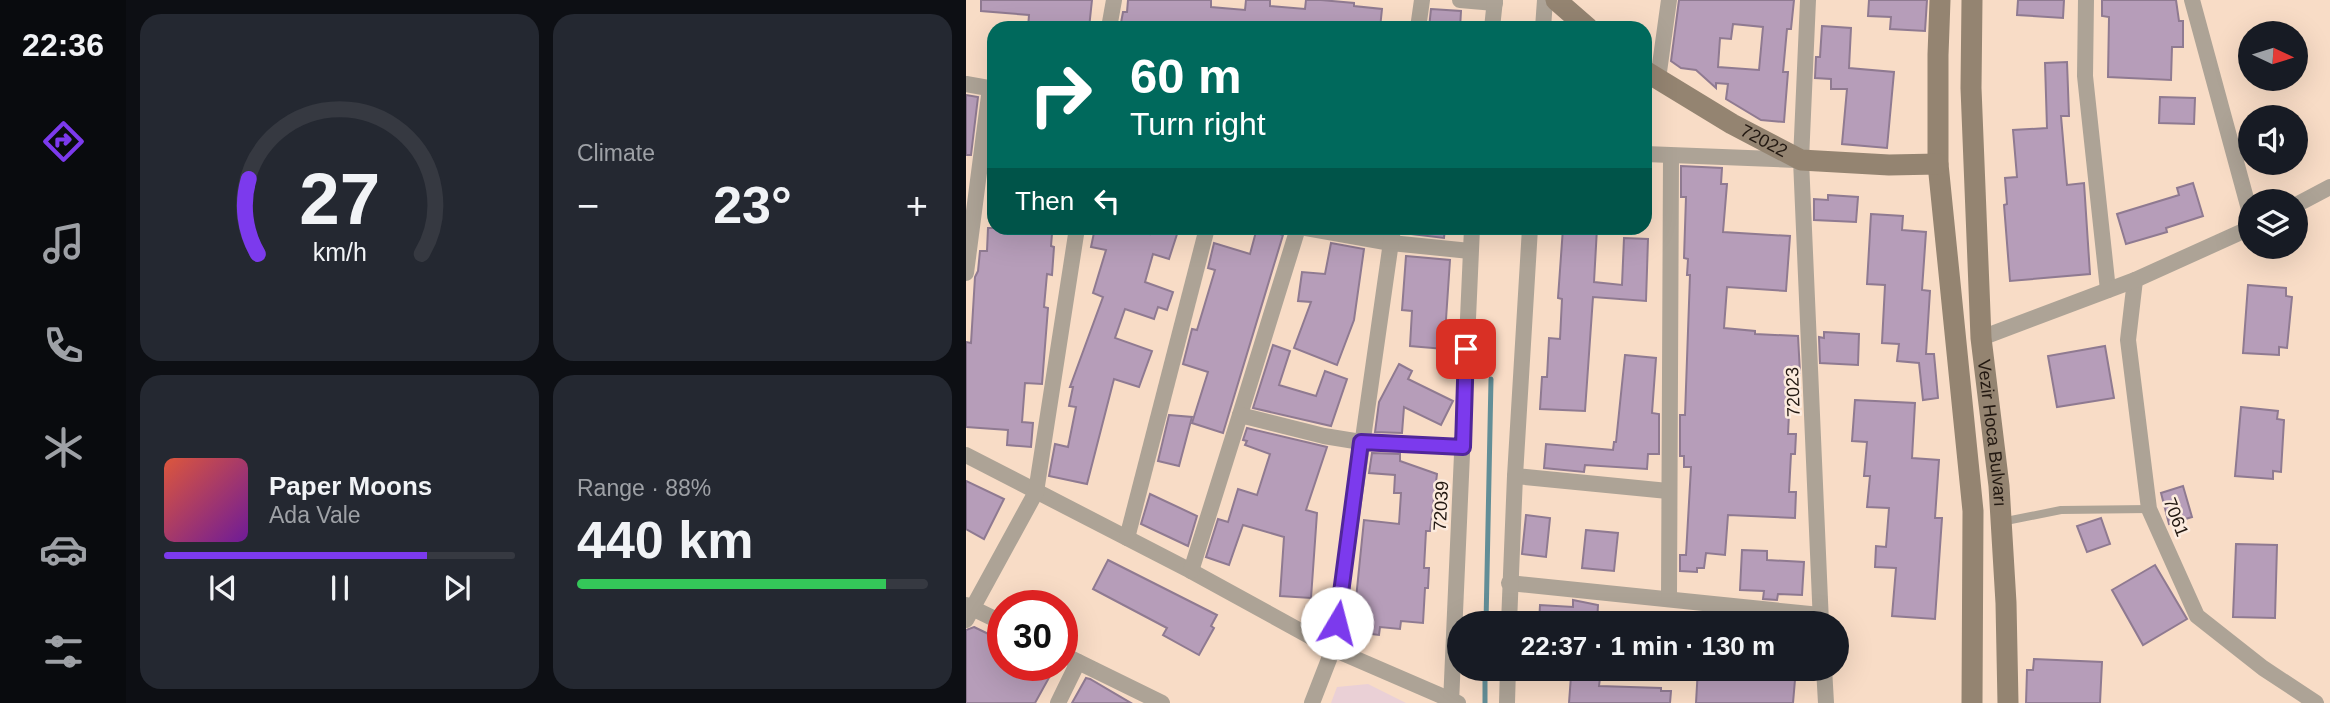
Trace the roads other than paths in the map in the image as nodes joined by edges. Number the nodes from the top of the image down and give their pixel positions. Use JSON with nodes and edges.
{"nodes":[{"id":1,"x":1114,"y":0,"type":"edge"},
{"id":2,"x":1422,"y":0,"type":"edge"},
{"id":3,"x":1460,"y":0,"type":"edge"},
{"id":4,"x":1545,"y":0,"type":"edge"},
{"id":5,"x":1556,"y":0,"type":"edge"},
{"id":6,"x":1669,"y":0,"type":"edge"},
{"id":7,"x":1808,"y":0,"type":"edge"},
{"id":8,"x":1940,"y":0,"type":"edge"},
{"id":9,"x":1972,"y":0,"type":"edge"},
{"id":10,"x":2086,"y":0,"type":"edge"},
{"id":11,"x":2192,"y":0,"type":"edge"},
{"id":12,"x":1495,"y":2,"type":"edge"},
{"id":13,"x":1110,"y":21,"type":"edge"},
{"id":14,"x":1419,"y":21,"type":"edge"},
{"id":15,"x":1493,"y":21,"type":"edge"},
{"id":16,"x":1544,"y":21,"type":"edge"},
{"id":17,"x":1580,"y":21,"type":"edge"},
{"id":18,"x":1652,"y":71,"type":"edge"},
{"id":19,"x":1652,"y":76,"type":"edge"},
{"id":20,"x":966,"y":84,"type":"edge"},
{"id":21,"x":987,"y":87,"type":"edge"},
{"id":22,"x":987,"y":123,"type":"edge"},
{"id":23,"x":1652,"y":155,"type":"edge"},
{"id":24,"x":1671,"y":156,"type":"junction"},
{"id":25,"x":1801,"y":160,"type":"junction"},
{"id":26,"x":1938,"y":164,"type":"junction"},
{"id":27,"x":2330,"y":187,"type":"edge"},
{"id":28,"x":2243,"y":189,"type":"edge"},
{"id":29,"x":2308,"y":199,"type":"edge"},
{"id":30,"x":2238,"y":233,"type":"edge"},
{"id":31,"x":1075,"y":235,"type":"edge"},
{"id":32,"x":1205,"y":235,"type":"edge"},
{"id":33,"x":1296,"y":235,"type":"edge"},
{"id":34,"x":1392,"y":235,"type":"edge"},
{"id":35,"x":1471,"y":235,"type":"edge"},
{"id":36,"x":1531,"y":235,"type":"edge"},
{"id":37,"x":1470,"y":251,"type":"junction"},
{"id":38,"x":966,"y":272,"type":"edge"},
{"id":39,"x":2135,"y":280,"type":"junction"},
{"id":40,"x":2108,"y":290,"type":"junction"},
{"id":41,"x":1981,"y":338,"type":"junction"},
{"id":42,"x":1240,"y":415,"type":"junction"},
{"id":43,"x":1361,"y":442,"type":"junction"},
{"id":44,"x":1463,"y":447,"type":"junction"},
{"id":45,"x":966,"y":455,"type":"edge"},
{"id":46,"x":1515,"y":477,"type":"junction"},
{"id":47,"x":1668,"y":491,"type":"junction"},
{"id":48,"x":1036,"y":492,"type":"junction"},
{"id":49,"x":2149,"y":509,"type":"junction"},
{"id":50,"x":2001,"y":522,"type":"junction"},
{"id":51,"x":1127,"y":538,"type":"junction"},
{"id":52,"x":1191,"y":571,"type":"junction"},
{"id":53,"x":1509,"y":583,"type":"junction"},
{"id":54,"x":1669,"y":598,"type":"junction"},
{"id":55,"x":968,"y":611,"type":"edge"},
{"id":56,"x":1509,"y":611,"type":"edge"},
{"id":57,"x":1762,"y":611,"type":"edge"},
{"id":58,"x":1820,"y":611,"type":"edge"},
{"id":59,"x":987,"y":618,"type":"edge"},
{"id":60,"x":1333,"y":649,"type":"junction"},
{"id":61,"x":1078,"y":662,"type":"edge"},
{"id":62,"x":1068,"y":681,"type":"edge"},
{"id":63,"x":1508,"y":681,"type":"edge"},
{"id":64,"x":1825,"y":681,"type":"edge"},
{"id":65,"x":1453,"y":702,"type":"edge"},
{"id":66,"x":1058,"y":703,"type":"edge"},
{"id":67,"x":1163,"y":703,"type":"edge"},
{"id":68,"x":1312,"y":703,"type":"edge"},
{"id":69,"x":1507,"y":703,"type":"edge"},
{"id":70,"x":1826,"y":703,"type":"edge"},
{"id":71,"x":1972,"y":703,"type":"edge"},
{"id":72,"x":2008,"y":703,"type":"edge"},
{"id":73,"x":2316,"y":703,"type":"edge"}],
"edges":[{"from":1,"to":13,"type":"street"},
{"from":2,"to":14,"type":"street"},
{"from":3,"to":12,"type":"street"},
{"from":4,"to":16,"type":"street"},
{"from":5,"to":17,"type":"main road"},
{"from":6,"to":18,"type":"street"},
{"from":7,"to":25,"type":"street","name":"72023"},
{"from":8,"to":26,"type":"main road","name":"Vezir Hoca Bulvarı"},
{"from":9,"to":41,"type":"main road","name":"Vezir Hoca Bulvarı"},
{"from":10,"to":40,"type":"street"},
{"from":11,"to":28,"type":"street"},
{"from":12,"to":15,"type":"street"},
{"from":19,"to":25,"type":"main road","name":"72022"},
{"from":20,"to":21,"type":"street"},
{"from":22,"to":38,"type":"street"},
{"from":23,"to":24,"type":"street"},
{"from":24,"to":25,"type":"street"},
{"from":24,"to":47,"type":"street"},
{"from":25,"to":26,"type":"main road","name":"72022"},
{"from":25,"to":58,"type":"street","name":"72023"},
{"from":26,"to":71,"type":"main road","name":"Vezir Hoca Bulvarı"},
{"from":27,"to":29,"type":"street"},
{"from":30,"to":39,"type":"street"},
{"from":31,"to":48,"type":"street"},
{"from":32,"to":51,"type":"street"},
{"from":33,"to":42,"type":"street"},
{"from":34,"to":37,"type":"street"},
{"from":34,"to":43,"type":"street"},
{"from":35,"to":37,"type":"street","name":"72039"},
{"from":36,"to":46,"type":"street"},
{"from":37,"to":44,"type":"street","name":"72039"},
{"from":39,"to":40,"type":"street"},
{"from":39,"to":49,"type":"street","name":"7061"},
{"from":40,"to":41,"type":"street"},
{"from":41,"to":50,"type":"main road","name":"Vezir Hoca Bulvarı"},
{"from":42,"to":43,"type":"street"},
{"from":42,"to":52,"type":"street"},
{"from":43,"to":44,"type":"street"},
{"from":43,"to":60,"type":"street"},
{"from":44,"to":65,"type":"street","name":"72039"},
{"from":45,"to":48,"type":"street"},
{"from":46,"to":47,"type":"street"},
{"from":46,"to":53,"type":"street"},
{"from":47,"to":54,"type":"street"},
{"from":48,"to":51,"type":"street"},
{"from":48,"to":55,"type":"street"},
{"from":49,"to":50,"type":"lane"},
{"from":49,"to":73,"type":"street","name":"7061"},
{"from":50,"to":72,"type":"main road","name":"Vezir Hoca Bulvarı"},
{"from":51,"to":52,"type":"street"},
{"from":52,"to":60,"type":"street"},
{"from":53,"to":54,"type":"street"},
{"from":53,"to":56,"type":"street"},
{"from":54,"to":57,"type":"street"},
{"from":55,"to":59,"type":"street"},
{"from":60,"to":65,"type":"street"},
{"from":60,"to":68,"type":"street"},
{"from":61,"to":67,"type":"street"},
{"from":62,"to":66,"type":"street"},
{"from":63,"to":69,"type":"street"},
{"from":64,"to":70,"type":"street"}]}
